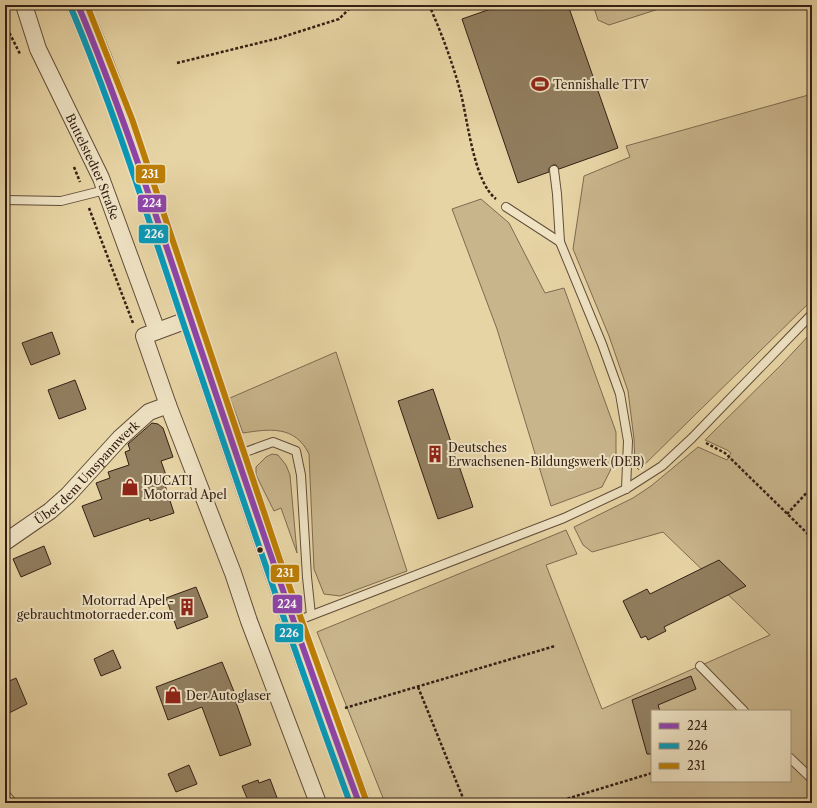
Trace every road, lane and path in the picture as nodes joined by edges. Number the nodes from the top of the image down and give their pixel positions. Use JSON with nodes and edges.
{"nodes":[{"id":1,"x":24,"y":5,"type":"edge"},
{"id":2,"x":78,"y":5,"type":"edge"},
{"id":3,"x":353,"y":5,"type":"edge"},
{"id":4,"x":429,"y":5,"type":"edge"},
{"id":5,"x":177,"y":63,"type":"dead end"},
{"id":6,"x":554,"y":170,"type":"dead end"},
{"id":7,"x":105,"y":190,"type":"junction"},
{"id":8,"x":85,"y":195,"type":"junction"},
{"id":9,"x":5,"y":200,"type":"edge"},
{"id":10,"x":506,"y":207,"type":"joint"},
{"id":11,"x":560,"y":242,"type":"junction"},
{"id":12,"x":812,"y":314,"type":"edge"},
{"id":13,"x":190,"y":319,"type":"junction"},
{"id":14,"x":151,"y":334,"type":"junction"},
{"id":15,"x":168,"y":405,"type":"junction"},
{"id":16,"x":692,"y":438,"type":"junction"},
{"id":17,"x":237,"y":455,"type":"junction"},
{"id":18,"x":812,"y":487,"type":"edge"},
{"id":19,"x":626,"y":489,"type":"junction"},
{"id":20,"x":787,"y":514,"type":"junction"},
{"id":21,"x":812,"y":538,"type":"edge"},
{"id":22,"x":5,"y":542,"type":"edge"},
{"id":23,"x":302,"y":619,"type":"junction"},
{"id":24,"x":555,"y":646,"type":"dead end"},
{"id":25,"x":700,"y":666,"type":"dead end"},
{"id":26,"x":418,"y":687,"type":"junction"},
{"id":27,"x":342,"y":709,"type":"dead end"},
{"id":28,"x":743,"y":710,"type":"edge"},
{"id":29,"x":791,"y":759,"type":"edge"},
{"id":30,"x":651,"y":773,"type":"edge"},
{"id":31,"x":812,"y":779,"type":"edge"},
{"id":32,"x":5,"y":794,"type":"edge"},
{"id":33,"x":13,"y":803,"type":"edge"},
{"id":34,"x":318,"y":803,"type":"edge"},
{"id":35,"x":359,"y":803,"type":"edge"},
{"id":36,"x":466,"y":803,"type":"edge"},
{"id":37,"x":554,"y":803,"type":"edge"}],
"edges":[{"from":1,"to":7,"type":"street","name":"Buttelstedter Straße"},
{"from":2,"to":13,"type":"main road"},
{"from":3,"to":5,"type":"path"},
{"from":4,"to":10,"type":"path"},
{"from":6,"to":11,"type":"lane"},
{"from":7,"to":8,"type":"lane"},
{"from":7,"to":14,"type":"street","name":"Buttelstedter Straße"},
{"from":8,"to":9,"type":"lane"},
{"from":8,"to":14,"type":"path"},
{"from":10,"to":11,"type":"lane"},
{"from":11,"to":19,"type":"lane"},
{"from":12,"to":16,"type":"lane"},
{"from":13,"to":14,"type":"street"},
{"from":13,"to":17,"type":"main road"},
{"from":14,"to":15,"type":"street","name":"Buttelstedter Straße"},
{"from":15,"to":22,"type":"street","name":"Über dem Umspannwerk"},
{"from":15,"to":34,"type":"street","name":"Buttelstedter Straße"},
{"from":16,"to":19,"type":"lane"},
{"from":16,"to":20,"type":"path"},
{"from":17,"to":23,"type":"main road"},
{"from":17,"to":23,"type":"lane"},
{"from":18,"to":20,"type":"path"},
{"from":19,"to":23,"type":"lane"},
{"from":20,"to":21,"type":"path"},
{"from":23,"to":35,"type":"main road"},
{"from":24,"to":26,"type":"path"},
{"from":25,"to":28,"type":"lane"},
{"from":26,"to":27,"type":"path"},
{"from":26,"to":36,"type":"path"},
{"from":29,"to":31,"type":"lane"},
{"from":30,"to":37,"type":"path"},
{"from":32,"to":33,"type":"lane"}]}
